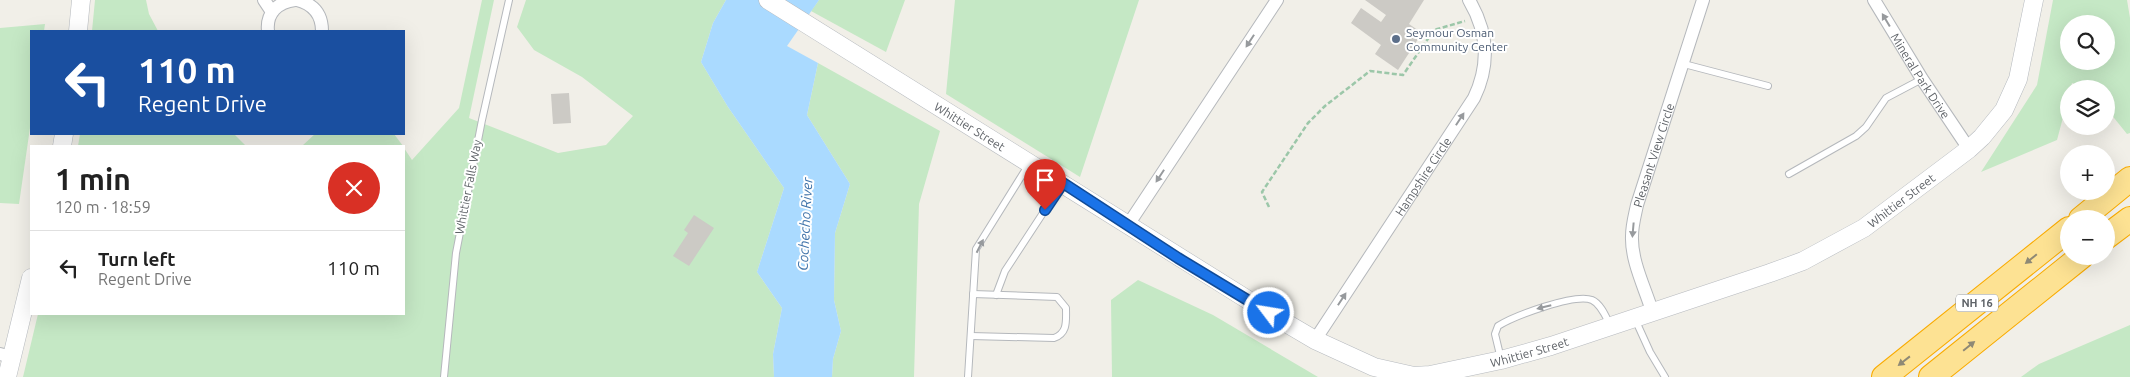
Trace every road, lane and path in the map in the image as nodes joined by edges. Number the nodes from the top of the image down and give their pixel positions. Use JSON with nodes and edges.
{"nodes":[{"id":1,"x":80,"y":0,"type":"edge"},
{"id":2,"x":264,"y":0,"type":"edge"},
{"id":3,"x":296,"y":0,"type":"edge"},
{"id":4,"x":509,"y":0,"type":"edge"},
{"id":5,"x":768,"y":0,"type":"edge"},
{"id":6,"x":1277,"y":0,"type":"edge"},
{"id":7,"x":1469,"y":0,"type":"edge"},
{"id":8,"x":1704,"y":0,"type":"edge"},
{"id":9,"x":1874,"y":0,"type":"edge"},
{"id":10,"x":2034,"y":0,"type":"edge"},
{"id":11,"x":272,"y":12,"type":"junction"},
{"id":12,"x":1452,"y":25,"type":"dead end"},
{"id":13,"x":78,"y":30,"type":"edge"},
{"id":14,"x":268,"y":30,"type":"edge"},
{"id":15,"x":322,"y":30,"type":"edge"},
{"id":16,"x":1684,"y":64,"type":"junction"},
{"id":17,"x":1922,"y":79,"type":"junction"},
{"id":18,"x":1768,"y":86,"type":"dead end"},
{"id":19,"x":1969,"y":150,"type":"junction"},
{"id":20,"x":1030,"y":162,"type":"junction"},
{"id":21,"x":1789,"y":174,"type":"dead end"},
{"id":22,"x":2130,"y":179,"type":"edge"},
{"id":23,"x":1063,"y":183,"type":"junction"},
{"id":24,"x":1269,"y":208,"type":"dead end"},
{"id":25,"x":2092,"y":210,"type":"edge"},
{"id":26,"x":2130,"y":219,"type":"edge"},
{"id":27,"x":1128,"y":224,"type":"junction"},
{"id":28,"x":2115,"y":230,"type":"edge"},
{"id":29,"x":2060,"y":235,"type":"edge"},
{"id":30,"x":2071,"y":265,"type":"edge"},
{"id":31,"x":30,"y":281,"type":"edge"},
{"id":32,"x":973,"y":294,"type":"junction"},
{"id":33,"x":996,"y":295,"type":"junction"},
{"id":34,"x":1652,"y":311,"type":"junction"},
{"id":35,"x":1635,"y":317,"type":"junction"},
{"id":36,"x":1611,"y":326,"type":"junction"},
{"id":37,"x":971,"y":336,"type":"junction"},
{"id":38,"x":1315,"y":340,"type":"junction"},
{"id":39,"x":6,"y":356,"type":"edge"},
{"id":40,"x":1501,"y":360,"type":"junction"},
{"id":41,"x":1414,"y":376,"type":"edge"},
{"id":42,"x":8,"y":377,"type":"edge"},
{"id":43,"x":444,"y":377,"type":"edge"},
{"id":44,"x":968,"y":377,"type":"edge"},
{"id":45,"x":1665,"y":377,"type":"edge"},
{"id":46,"x":1884,"y":377,"type":"edge"},
{"id":47,"x":1931,"y":377,"type":"edge"}],
"edges":[{"from":1,"to":13,"type":"street"},
{"from":2,"to":11,"type":"street"},
{"from":3,"to":11,"type":"street"},
{"from":3,"to":15,"type":"street"},
{"from":4,"to":43,"type":"lane","name":"Whittier Falls Way"},
{"from":5,"to":20,"type":"street","name":"Whittier Street"},
{"from":6,"to":27,"type":"street","one_way":true},
{"from":38,"to":7,"type":"street","name":"Hampshire Circle","one_way":true},
{"from":8,"to":16,"type":"street","name":"Pleasant View Circle"},
{"from":17,"to":9,"type":"street","name":"Mineral Park Drive","one_way":true},
{"from":10,"to":19,"type":"street","name":"Whittier Street"},
{"from":11,"to":14,"type":"street"},
{"from":12,"to":24,"type":"path"},
{"from":16,"to":18,"type":"lane"},
{"from":16,"to":34,"type":"street","name":"Pleasant View Circle","one_way":true},
{"from":17,"to":19,"type":"street","name":"Mineral Park Drive"},
{"from":17,"to":21,"type":"lane"},
{"from":19,"to":34,"type":"street","name":"Whittier Street"},
{"from":20,"to":23,"type":"street","name":"Whittier Street"},
{"from":32,"to":20,"type":"lane","one_way":true},
{"from":22,"to":25,"type":"highway"},
{"from":23,"to":27,"type":"street","name":"Whittier Street"},
{"from":23,"to":33,"type":"lane"},
{"from":26,"to":28,"type":"highway"},
{"from":27,"to":38,"type":"street","name":"Whittier Street"},
{"from":29,"to":46,"type":"highway","number":"NH 16","one_way":true},
{"from":47,"to":30,"type":"highway","number":"NH 16","one_way":true},
{"from":31,"to":39,"type":"street"},
{"from":32,"to":33,"type":"lane"},
{"from":32,"to":37,"type":"lane"},
{"from":33,"to":37,"type":"lane"},
{"from":34,"to":35,"type":"street","name":"Whittier Street"},
{"from":35,"to":36,"type":"street","name":"Whittier Street"},
{"from":35,"to":45,"type":"lane"},
{"from":36,"to":40,"type":"street","name":"Whittier Street"},
{"from":36,"to":40,"type":"lane","one_way":true},
{"from":37,"to":44,"type":"lane"},
{"from":38,"to":41,"type":"street","name":"Whittier Street"},
{"from":39,"to":42,"type":"street"},
{"from":40,"to":41,"type":"street","name":"Whittier Street"}]}
